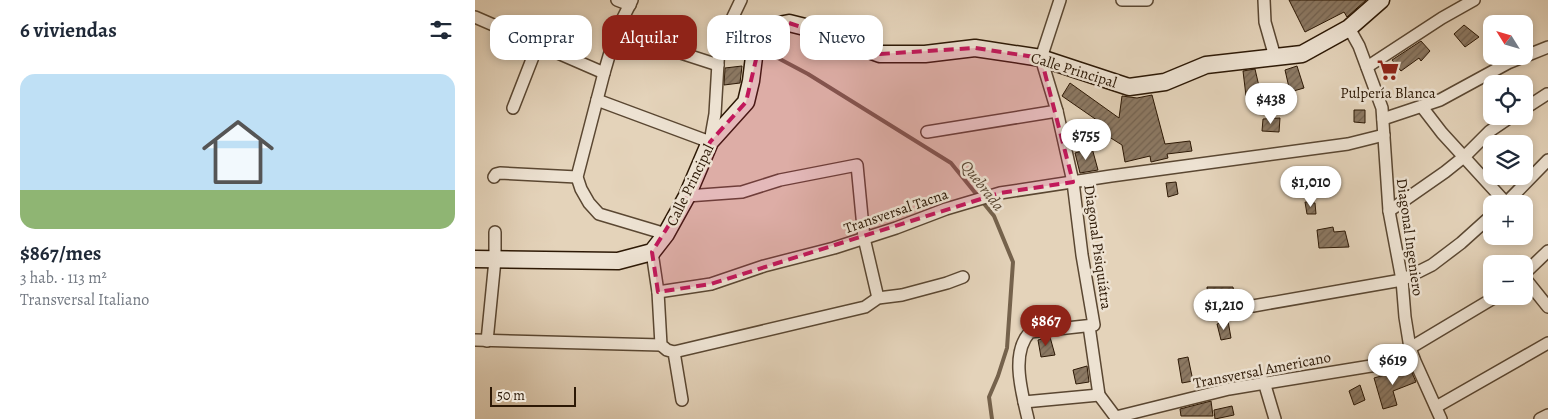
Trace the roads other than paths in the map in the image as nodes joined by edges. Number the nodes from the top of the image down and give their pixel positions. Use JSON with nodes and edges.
{"nodes":[{"id":1,"x":617,"y":0,"type":"edge"},
{"id":2,"x":741,"y":0,"type":"edge"},
{"id":3,"x":1060,"y":0,"type":"edge"},
{"id":4,"x":1122,"y":0,"type":"edge"},
{"id":5,"x":1147,"y":0,"type":"edge"},
{"id":6,"x":1264,"y":0,"type":"edge"},
{"id":7,"x":1381,"y":0,"type":"edge"},
{"id":8,"x":1475,"y":0,"type":"edge"},
{"id":9,"x":631,"y":3,"type":"edge"},
{"id":10,"x":625,"y":15,"type":"edge"},
{"id":11,"x":475,"y":17,"type":"edge"},
{"id":12,"x":490,"y":23,"type":"edge"},
{"id":13,"x":1349,"y":28,"type":"junction"},
{"id":14,"x":1548,"y":47,"type":"edge"},
{"id":15,"x":1275,"y":57,"type":"junction"},
{"id":16,"x":697,"y":58,"type":"edge"},
{"id":17,"x":1041,"y":58,"type":"junction"},
{"id":18,"x":532,"y":60,"type":"edge"},
{"id":19,"x":574,"y":60,"type":"edge"},
{"id":20,"x":608,"y":60,"type":"edge"},
{"id":21,"x":718,"y":65,"type":"junction"},
{"id":22,"x":1367,"y":67,"type":"junction"},
{"id":23,"x":604,"y":73,"type":"junction"},
{"id":24,"x":1547,"y":94,"type":"dead end"},
{"id":25,"x":597,"y":100,"type":"junction"},
{"id":26,"x":1533,"y":103,"type":"edge"},
{"id":27,"x":1423,"y":107,"type":"junction"},
{"id":28,"x":513,"y":108,"type":"dead end"},
{"id":29,"x":1057,"y":111,"type":"junction"},
{"id":30,"x":1383,"y":119,"type":"junction"},
{"id":31,"x":1499,"y":125,"type":"edge"},
{"id":32,"x":927,"y":132,"type":"dead end"},
{"id":33,"x":1384,"y":135,"type":"junction"},
{"id":34,"x":710,"y":142,"type":"junction"},
{"id":35,"x":1465,"y":156,"type":"junction"},
{"id":36,"x":1548,"y":160,"type":"edge"},
{"id":37,"x":494,"y":177,"type":"dead end"},
{"id":38,"x":577,"y":177,"type":"junction"},
{"id":39,"x":1073,"y":182,"type":"junction"},
{"id":40,"x":1498,"y":195,"type":"edge"},
{"id":41,"x":1513,"y":195,"type":"edge"},
{"id":42,"x":687,"y":196,"type":"junction"},
{"id":43,"x":1389,"y":211,"type":"junction"},
{"id":44,"x":1483,"y":223,"type":"edge"},
{"id":45,"x":495,"y":232,"type":"dead end"},
{"id":46,"x":666,"y":234,"type":"junction"},
{"id":47,"x":864,"y":238,"type":"junction"},
{"id":48,"x":1548,"y":251,"type":"edge"},
{"id":49,"x":652,"y":252,"type":"junction"},
{"id":50,"x":475,"y":258,"type":"edge"},
{"id":51,"x":495,"y":260,"type":"junction"},
{"id":52,"x":1533,"y":266,"type":"edge"},
{"id":53,"x":963,"y":277,"type":"dead end"},
{"id":54,"x":1402,"y":280,"type":"junction"},
{"id":55,"x":1533,"y":287,"type":"edge"},
{"id":56,"x":658,"y":292,"type":"junction"},
{"id":57,"x":879,"y":298,"type":"junction"},
{"id":58,"x":1484,"y":305,"type":"edge"},
{"id":59,"x":1253,"y":306,"type":"dead end"},
{"id":60,"x":1548,"y":307,"type":"edge"},
{"id":61,"x":1092,"y":326,"type":"junction"},
{"id":62,"x":481,"y":340,"type":"edge"},
{"id":63,"x":1548,"y":343,"type":"edge"},
{"id":64,"x":661,"y":345,"type":"junction"},
{"id":65,"x":674,"y":352,"type":"junction"},
{"id":66,"x":1412,"y":354,"type":"junction"},
{"id":67,"x":1264,"y":382,"type":"junction"},
{"id":68,"x":1099,"y":395,"type":"junction"},
{"id":69,"x":681,"y":400,"type":"dead end"},
{"id":70,"x":1025,"y":402,"type":"junction"},
{"id":71,"x":1436,"y":407,"type":"junction"},
{"id":72,"x":1548,"y":415,"type":"edge"},
{"id":73,"x":1116,"y":418,"type":"edge"},
{"id":74,"x":1028,"y":419,"type":"edge"},
{"id":75,"x":1275,"y":419,"type":"edge"},
{"id":76,"x":1441,"y":419,"type":"edge"},
{"id":77,"x":1540,"y":419,"type":"edge"}],
"edges":[{"from":1,"to":9,"type":"street"},
{"from":2,"to":21,"type":"street"},
{"from":3,"to":17,"type":"street"},
{"from":4,"to":5,"type":"street"},
{"from":6,"to":15,"type":"street"},
{"from":7,"to":13,"type":"street","name":"Calle Principal"},
{"from":8,"to":22,"type":"street"},
{"from":9,"to":10,"type":"street"},
{"from":11,"to":12,"type":"street"},
{"from":13,"to":15,"type":"street","name":"Calle Principal"},
{"from":13,"to":22,"type":"street","name":"Diagonal Ingeniero"},
{"from":14,"to":27,"type":"street"},
{"from":15,"to":17,"type":"street","name":"Calle Principal"},
{"from":16,"to":21,"type":"street"},
{"from":17,"to":29,"type":"street","name":"Diagonal Pisiquiátra"},
{"from":17,"to":34,"type":"street","name":"Calle Principal"},
{"from":18,"to":28,"type":"street"},
{"from":19,"to":23,"type":"street"},
{"from":20,"to":23,"type":"street"},
{"from":21,"to":34,"type":"street"},
{"from":22,"to":30,"type":"street","name":"Diagonal Ingeniero"},
{"from":23,"to":25,"type":"street"},
{"from":24,"to":26,"type":"street"},
{"from":25,"to":34,"type":"street"},
{"from":25,"to":38,"type":"street"},
{"from":27,"to":30,"type":"street"},
{"from":27,"to":35,"type":"street"},
{"from":29,"to":32,"type":"street"},
{"from":29,"to":39,"type":"street","name":"Diagonal Pisiquiátra"},
{"from":30,"to":33,"type":"street","name":"Diagonal Ingeniero"},
{"from":31,"to":35,"type":"street"},
{"from":33,"to":39,"type":"street","name":"Transversal Tacna"},
{"from":33,"to":43,"type":"street","name":"Diagonal Ingeniero"},
{"from":34,"to":42,"type":"street","name":"Calle Principal"},
{"from":35,"to":40,"type":"street"},
{"from":35,"to":43,"type":"street"},
{"from":36,"to":41,"type":"street"},
{"from":37,"to":38,"type":"street"},
{"from":38,"to":46,"type":"street"},
{"from":39,"to":47,"type":"street","name":"Transversal Tacna"},
{"from":39,"to":61,"type":"street","name":"Diagonal Pisiquiátra"},
{"from":42,"to":46,"type":"street","name":"Calle Principal"},
{"from":42,"to":47,"type":"street"},
{"from":43,"to":54,"type":"street","name":"Diagonal Ingeniero"},
{"from":44,"to":54,"type":"street"},
{"from":45,"to":51,"type":"street"},
{"from":46,"to":49,"type":"street","name":"Calle Principal"},
{"from":47,"to":56,"type":"street","name":"Transversal Tacna"},
{"from":47,"to":57,"type":"street"},
{"from":48,"to":52,"type":"street"},
{"from":49,"to":51,"type":"street"},
{"from":49,"to":56,"type":"street"},
{"from":50,"to":51,"type":"street"},
{"from":51,"to":62,"type":"street"},
{"from":53,"to":57,"type":"street"},
{"from":54,"to":59,"type":"street"},
{"from":54,"to":66,"type":"street","name":"Diagonal Ingeniero"},
{"from":55,"to":60,"type":"street"},
{"from":56,"to":64,"type":"street"},
{"from":57,"to":65,"type":"street"},
{"from":58,"to":66,"type":"street"},
{"from":61,"to":68,"type":"street","name":"Diagonal Pisiquiátra"},
{"from":61,"to":70,"type":"street"},
{"from":62,"to":64,"type":"street"},
{"from":63,"to":71,"type":"street"},
{"from":64,"to":65,"type":"street"},
{"from":65,"to":69,"type":"street"},
{"from":66,"to":67,"type":"street","name":"Transversal Americano"},
{"from":66,"to":71,"type":"street","name":"Diagonal Ingeniero"},
{"from":67,"to":73,"type":"street","name":"Transversal Americano"},
{"from":67,"to":75,"type":"street"},
{"from":68,"to":70,"type":"street"},
{"from":68,"to":73,"type":"street"},
{"from":70,"to":74,"type":"street"},
{"from":71,"to":76,"type":"street","name":"Diagonal Ingeniero"},
{"from":72,"to":77,"type":"street"}]}
